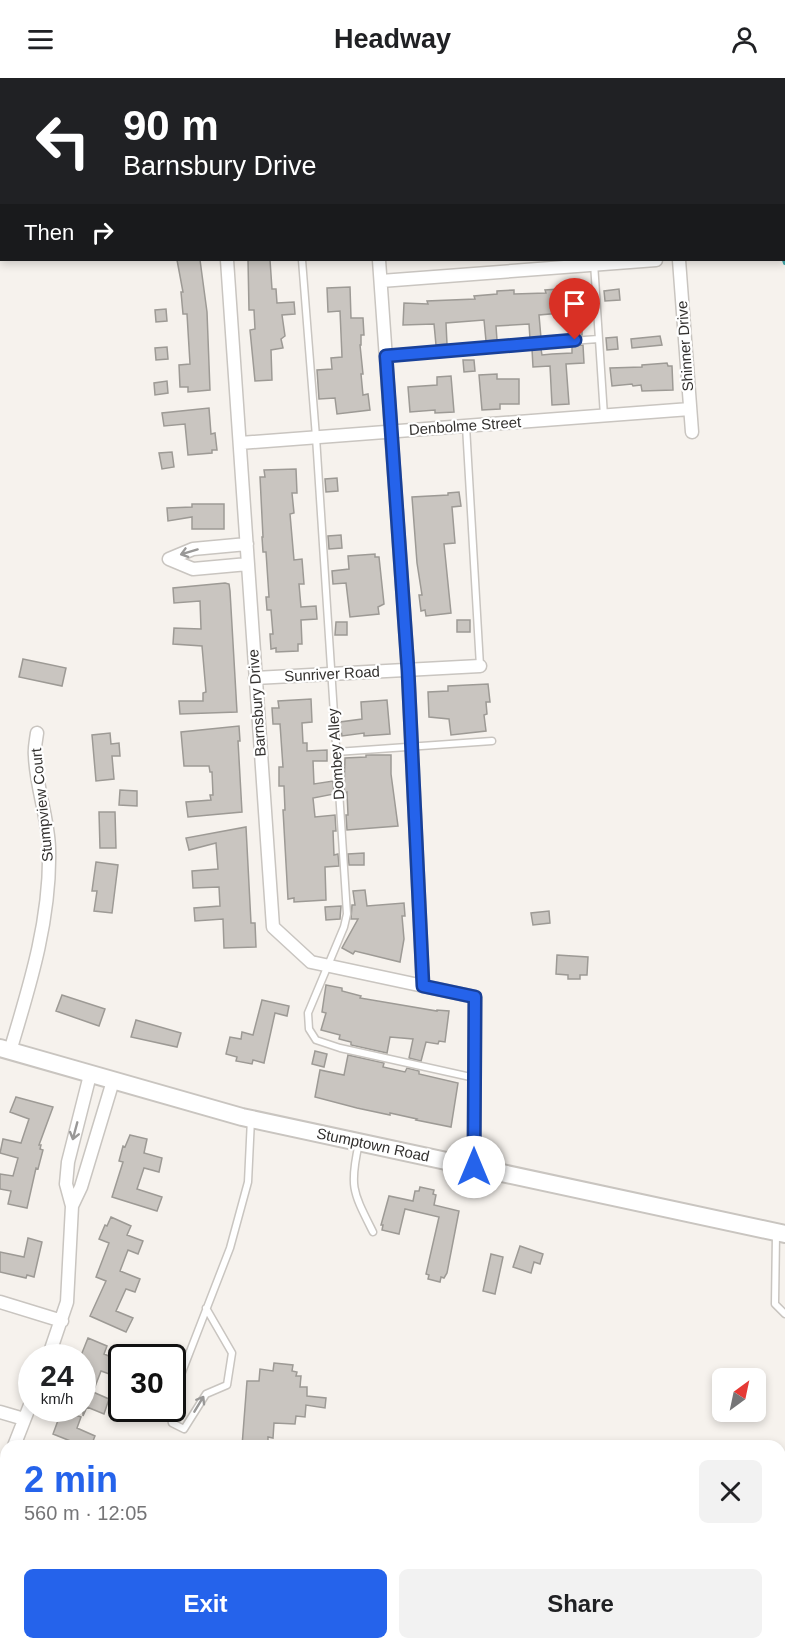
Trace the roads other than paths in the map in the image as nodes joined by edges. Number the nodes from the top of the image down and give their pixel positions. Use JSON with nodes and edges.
{"nodes":[{"id":1,"x":226,"y":261,"type":"edge"},
{"id":2,"x":302,"y":261,"type":"edge"},
{"id":3,"x":379,"y":261,"type":"edge"},
{"id":4,"x":625,"y":261,"type":"edge"},
{"id":5,"x":679,"y":261,"type":"edge"},
{"id":6,"x":594,"y":262,"type":"edge"},
{"id":7,"x":381,"y":281,"type":"junction"},
{"id":8,"x":598,"y":339,"type":"junction"},
{"id":9,"x":386,"y":356,"type":"junction"},
{"id":10,"x":690,"y":409,"type":"junction"},
{"id":11,"x":604,"y":416,"type":"junction"},
{"id":12,"x":465,"y":426,"type":"junction"},
{"id":13,"x":391,"y":431,"type":"junction"},
{"id":14,"x":692,"y":432,"type":"dead end"},
{"id":15,"x":316,"y":437,"type":"junction"},
{"id":16,"x":240,"y":443,"type":"junction"},
{"id":17,"x":247,"y":544,"type":"junction"},
{"id":18,"x":248,"y":564,"type":"junction"},
{"id":19,"x":480,"y":666,"type":"joint"},
{"id":20,"x":408,"y":670,"type":"junction"},
{"id":21,"x":330,"y":674,"type":"junction"},
{"id":22,"x":255,"y":678,"type":"junction"},
{"id":23,"x":37,"y":733,"type":"dead end"},
{"id":24,"x":492,"y":741,"type":"dead end"},
{"id":25,"x":411,"y":746,"type":"junction"},
{"id":26,"x":336,"y":752,"type":"junction"},
{"id":27,"x":327,"y":965,"type":"junction"},
{"id":28,"x":423,"y":986,"type":"junction"},
{"id":29,"x":5,"y":1049,"type":"edge"},
{"id":30,"x":90,"y":1075,"type":"junction"},
{"id":31,"x":475,"y":1078,"type":"junction"},
{"id":32,"x":113,"y":1082,"type":"junction"},
{"id":33,"x":251,"y":1119,"type":"junction"},
{"id":34,"x":359,"y":1142,"type":"junction"},
{"id":35,"x":474,"y":1167,"type":"junction"},
{"id":36,"x":72,"y":1206,"type":"junction"},
{"id":37,"x":373,"y":1232,"type":"dead end"},
{"id":38,"x":780,"y":1233,"type":"edge"},
{"id":39,"x":0,"y":1302,"type":"edge"},
{"id":40,"x":206,"y":1308,"type":"junction"},
{"id":41,"x":785,"y":1314,"type":"edge"},
{"id":42,"x":62,"y":1321,"type":"junction"},
{"id":43,"x":53,"y":1344,"type":"edge"},
{"id":44,"x":186,"y":1361,"type":"edge"},
{"id":45,"x":0,"y":1412,"type":"edge"},
{"id":46,"x":18,"y":1417,"type":"edge"},
{"id":47,"x":23,"y":1422,"type":"edge"},
{"id":48,"x":172,"y":1422,"type":"edge"},
{"id":49,"x":16,"y":1440,"type":"edge"}],
"edges":[{"from":1,"to":16,"type":"street","name":"Barnsbury Drive"},
{"from":2,"to":15,"type":"lane","name":"Dombey Alley"},
{"from":3,"to":7,"type":"street"},
{"from":4,"to":6,"type":"street"},
{"from":5,"to":10,"type":"street","name":"Shinner Drive"},
{"from":6,"to":7,"type":"street"},
{"from":6,"to":8,"type":"lane"},
{"from":7,"to":9,"type":"street"},
{"from":8,"to":9,"type":"lane"},
{"from":8,"to":11,"type":"lane"},
{"from":9,"to":13,"type":"street"},
{"from":10,"to":11,"type":"street","name":"Denbolme Street"},
{"from":10,"to":14,"type":"street","name":"Shinner Drive"},
{"from":11,"to":12,"type":"street","name":"Denbolme Street"},
{"from":12,"to":13,"type":"street","name":"Denbolme Street"},
{"from":12,"to":19,"type":"lane"},
{"from":13,"to":15,"type":"street","name":"Denbolme Street"},
{"from":13,"to":20,"type":"street"},
{"from":15,"to":16,"type":"street","name":"Denbolme Street"},
{"from":15,"to":21,"type":"lane","name":"Dombey Alley"},
{"from":16,"to":17,"type":"street","name":"Barnsbury Drive"},
{"from":17,"to":18,"type":"street","name":"Barnsbury Drive"},
{"from":17,"to":18,"type":"street","one_way":true},
{"from":18,"to":22,"type":"street","name":"Barnsbury Drive"},
{"from":19,"to":20,"type":"street","name":"Sunriver Road"},
{"from":20,"to":21,"type":"street","name":"Sunriver Road"},
{"from":20,"to":25,"type":"street"},
{"from":21,"to":22,"type":"street","name":"Sunriver Road"},
{"from":21,"to":26,"type":"lane","name":"Dombey Alley"},
{"from":22,"to":27,"type":"street","name":"Barnsbury Drive"},
{"from":23,"to":29,"type":"street","name":"Stumpview Court"},
{"from":24,"to":25,"type":"lane"},
{"from":25,"to":26,"type":"lane"},
{"from":25,"to":28,"type":"street"},
{"from":26,"to":27,"type":"lane","name":"Dombey Alley"},
{"from":27,"to":28,"type":"street","name":"Barnsbury Drive"},
{"from":27,"to":31,"type":"lane","name":"Dombey Alley"},
{"from":28,"to":31,"type":"street","name":"Barnsbury Drive"},
{"from":29,"to":30,"type":"street","name":"Stumptown Road"},
{"from":30,"to":32,"type":"street","name":"Stumptown Road"},
{"from":30,"to":36,"type":"street","one_way":true},
{"from":31,"to":35,"type":"street"},
{"from":32,"to":33,"type":"street","name":"Stumptown Road"},
{"from":32,"to":36,"type":"street"},
{"from":33,"to":34,"type":"street","name":"Stumptown Road"},
{"from":33,"to":40,"type":"lane"},
{"from":34,"to":35,"type":"street","name":"Stumptown Road"},
{"from":34,"to":37,"type":"lane"},
{"from":35,"to":38,"type":"street","name":"Stumptown Road"},
{"from":36,"to":42,"type":"street"},
{"from":38,"to":41,"type":"lane"},
{"from":39,"to":42,"type":"street"},
{"from":40,"to":44,"type":"lane"},
{"from":48,"to":40,"type":"lane","one_way":true},
{"from":42,"to":43,"type":"street"},
{"from":45,"to":46,"type":"street"},
{"from":47,"to":49,"type":"street"}]}
